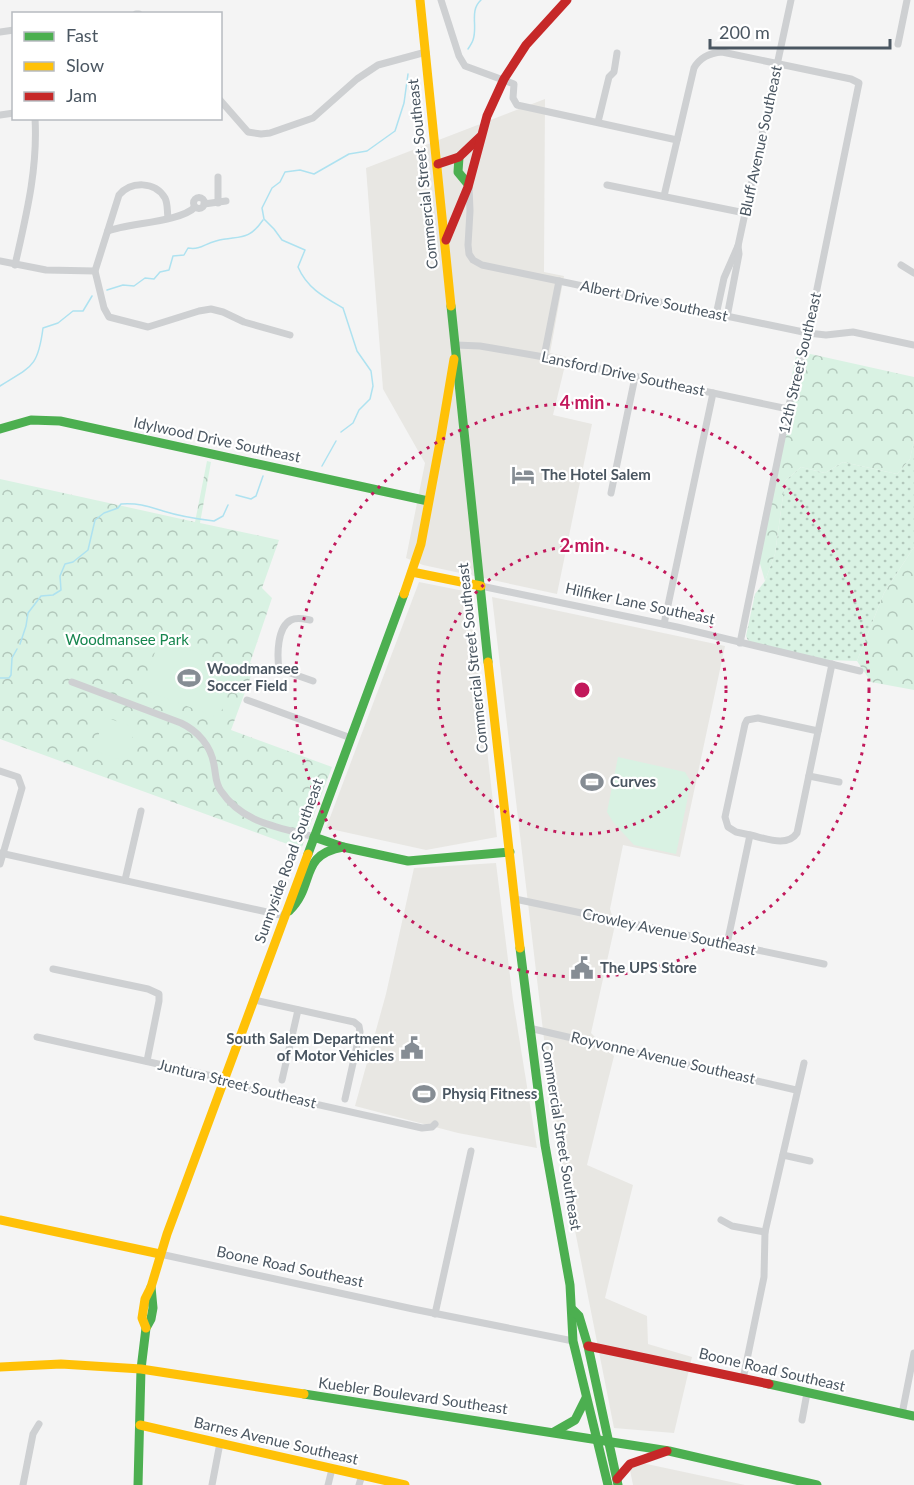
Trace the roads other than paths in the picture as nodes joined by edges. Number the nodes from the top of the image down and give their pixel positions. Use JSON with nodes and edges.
{"nodes":[{"id":1,"x":420,"y":0,"type":"edge"},
{"id":2,"x":441,"y":0,"type":"edge"},
{"id":3,"x":567,"y":0,"type":"edge"},
{"id":4,"x":791,"y":0,"type":"edge"},
{"id":5,"x":907,"y":0,"type":"edge"},
{"id":6,"x":898,"y":44,"type":"dead end"},
{"id":7,"x":426,"y":52,"type":"junction"},
{"id":8,"x":617,"y":53,"type":"dead end"},
{"id":9,"x":778,"y":64,"type":"junction"},
{"id":10,"x":503,"y":80,"type":"junction"},
{"id":11,"x":222,"y":101,"type":"edge"},
{"id":12,"x":35,"y":120,"type":"edge"},
{"id":13,"x":598,"y":122,"type":"junction"},
{"id":14,"x":480,"y":137,"type":"junction"},
{"id":15,"x":677,"y":140,"type":"junction"},
{"id":16,"x":459,"y":157,"type":"junction"},
{"id":17,"x":438,"y":164,"type":"junction"},
{"id":18,"x":218,"y":177,"type":"dead end"},
{"id":19,"x":468,"y":184,"type":"junction"},
{"id":20,"x":607,"y":185,"type":"dead end"},
{"id":21,"x":664,"y":196,"type":"junction"},
{"id":22,"x":226,"y":201,"type":"dead end"},
{"id":23,"x":218,"y":203,"type":"junction"},
{"id":24,"x":745,"y":213,"type":"junction"},
{"id":25,"x":168,"y":218,"type":"junction"},
{"id":26,"x":108,"y":231,"type":"junction"},
{"id":27,"x":446,"y":240,"type":"junction"},
{"id":28,"x":738,"y":246,"type":"junction"},
{"id":29,"x":0,"y":261,"type":"edge"},
{"id":30,"x":15,"y":265,"type":"junction"},
{"id":31,"x":901,"y":265,"type":"dead end"},
{"id":32,"x":95,"y":271,"type":"junction"},
{"id":33,"x":914,"y":273,"type":"edge"},
{"id":34,"x":559,"y":281,"type":"junction"},
{"id":35,"x":716,"y":315,"type":"junction"},
{"id":36,"x":727,"y":317,"type":"junction"},
{"id":37,"x":808,"y":333,"type":"junction"},
{"id":38,"x":290,"y":335,"type":"dead end"},
{"id":39,"x":914,"y":345,"type":"edge"},
{"id":40,"x":456,"y":348,"type":"junction"},
{"id":41,"x":544,"y":357,"type":"junction"},
{"id":42,"x":635,"y":377,"type":"junction"},
{"id":43,"x":713,"y":393,"type":"junction"},
{"id":44,"x":788,"y":409,"type":"junction"},
{"id":45,"x":0,"y":429,"type":"edge"},
{"id":46,"x":611,"y":493,"type":"dead end"},
{"id":47,"x":428,"y":501,"type":"junction"},
{"id":48,"x":412,"y":572,"type":"junction"},
{"id":49,"x":480,"y":586,"type":"junction"},
{"id":50,"x":310,"y":620,"type":"dead end"},
{"id":51,"x":664,"y":624,"type":"junction"},
{"id":52,"x":740,"y":643,"type":"junction"},
{"id":53,"x":832,"y":664,"type":"junction"},
{"id":54,"x":860,"y":671,"type":"dead end"},
{"id":55,"x":313,"y":681,"type":"dead end"},
{"id":56,"x":72,"y":682,"type":"dead end"},
{"id":57,"x":247,"y":700,"type":"dead end"},
{"id":58,"x":818,"y":731,"type":"junction"},
{"id":59,"x":351,"y":738,"type":"junction"},
{"id":60,"x":0,"y":771,"type":"edge"},
{"id":61,"x":809,"y":776,"type":"junction"},
{"id":62,"x":839,"y":782,"type":"dead end"},
{"id":63,"x":141,"y":812,"type":"dead end"},
{"id":64,"x":750,"y":835,"type":"junction"},
{"id":65,"x":314,"y":837,"type":"junction"},
{"id":66,"x":343,"y":847,"type":"junction"},
{"id":67,"x":510,"y":852,"type":"junction"},
{"id":68,"x":1,"y":853,"type":"edge"},
{"id":69,"x":0,"y":864,"type":"edge"},
{"id":70,"x":125,"y":880,"type":"junction"},
{"id":71,"x":515,"y":899,"type":"junction"},
{"id":72,"x":285,"y":916,"type":"junction"},
{"id":73,"x":727,"y":944,"type":"junction"},
{"id":74,"x":824,"y":964,"type":"dead end"},
{"id":75,"x":53,"y":969,"type":"dead end"},
{"id":76,"x":254,"y":1000,"type":"junction"},
{"id":77,"x":298,"y":1010,"type":"junction"},
{"id":78,"x":529,"y":1028,"type":"junction"},
{"id":79,"x":37,"y":1037,"type":"dead end"},
{"id":80,"x":147,"y":1061,"type":"junction"},
{"id":81,"x":804,"y":1063,"type":"dead end"},
{"id":82,"x":282,"y":1080,"type":"dead end"},
{"id":83,"x":224,"y":1081,"type":"junction"},
{"id":84,"x":796,"y":1090,"type":"junction"},
{"id":85,"x":345,"y":1099,"type":"dead end"},
{"id":86,"x":435,"y":1124,"type":"dead end"},
{"id":87,"x":471,"y":1151,"type":"dead end"},
{"id":88,"x":783,"y":1155,"type":"junction"},
{"id":89,"x":810,"y":1161,"type":"dead end"},
{"id":90,"x":0,"y":1220,"type":"edge"},
{"id":91,"x":721,"y":1220,"type":"dead end"},
{"id":92,"x":765,"y":1232,"type":"junction"},
{"id":93,"x":160,"y":1254,"type":"junction"},
{"id":94,"x":573,"y":1310,"type":"junction"},
{"id":95,"x":435,"y":1314,"type":"junction"},
{"id":96,"x":573,"y":1341,"type":"junction"},
{"id":97,"x":588,"y":1346,"type":"junction"},
{"id":98,"x":914,"y":1353,"type":"edge"},
{"id":99,"x":0,"y":1367,"type":"edge"},
{"id":100,"x":141,"y":1369,"type":"junction"},
{"id":101,"x":743,"y":1379,"type":"junction"},
{"id":102,"x":807,"y":1393,"type":"junction"},
{"id":103,"x":586,"y":1398,"type":"junction"},
{"id":104,"x":902,"y":1414,"type":"junction"},
{"id":105,"x":914,"y":1416,"type":"edge"},
{"id":106,"x":802,"y":1420,"type":"dead end"},
{"id":107,"x":39,"y":1424,"type":"dead end"},
{"id":108,"x":140,"y":1425,"type":"junction"},
{"id":109,"x":552,"y":1432,"type":"junction"},
{"id":110,"x":596,"y":1439,"type":"junction"},
{"id":111,"x":608,"y":1441,"type":"junction"},
{"id":112,"x":220,"y":1443,"type":"junction"},
{"id":113,"x":669,"y":1451,"type":"junction"},
{"id":114,"x":332,"y":1469,"type":"junction"},
{"id":115,"x":361,"y":1480,"type":"edge"},
{"id":116,"x":618,"y":1482,"type":"edge"},
{"id":117,"x":23,"y":1485,"type":"edge"},
{"id":118,"x":138,"y":1485,"type":"edge"},
{"id":119,"x":212,"y":1485,"type":"edge"},
{"id":120,"x":328,"y":1485,"type":"edge"},
{"id":121,"x":405,"y":1485,"type":"edge"},
{"id":122,"x":608,"y":1485,"type":"edge"},
{"id":123,"x":817,"y":1485,"type":"edge"}],
"edges":[{"from":1,"to":7,"type":"main road","name":"Commercial Street Southeast"},
{"from":2,"to":10,"type":"street"},
{"from":3,"to":10,"type":"main road"},
{"from":4,"to":9,"type":"street","name":"Bluff Avenue Southeast"},
{"from":5,"to":6,"type":"street"},
{"from":7,"to":11,"type":"street"},
{"from":7,"to":17,"type":"main road","name":"Commercial Street Southeast"},
{"from":8,"to":13,"type":"street"},
{"from":9,"to":15,"type":"street"},
{"from":9,"to":24,"type":"street","name":"Bluff Avenue Southeast"},
{"from":9,"to":37,"type":"street","name":"12th Street Southeast"},
{"from":10,"to":13,"type":"street"},
{"from":10,"to":14,"type":"main road"},
{"from":12,"to":30,"type":"street"},
{"from":13,"to":15,"type":"street"},
{"from":14,"to":16,"type":"main road"},
{"from":14,"to":19,"type":"main road"},
{"from":15,"to":21,"type":"street"},
{"from":16,"to":17,"type":"main road"},
{"from":16,"to":19,"type":"main road"},
{"from":17,"to":27,"type":"main road","name":"Commercial Street Southeast"},
{"from":18,"to":23,"type":"street"},
{"from":19,"to":27,"type":"main road"},
{"from":19,"to":34,"type":"street","name":"Albert Drive Southeast"},
{"from":20,"to":21,"type":"street"},
{"from":21,"to":24,"type":"street"},
{"from":22,"to":23,"type":"street"},
{"from":23,"to":25,"type":"street"},
{"from":24,"to":28,"type":"street","name":"Bluff Avenue Southeast"},
{"from":25,"to":26,"type":"street"},
{"from":25,"to":26,"type":"street"},
{"from":26,"to":32,"type":"street"},
{"from":27,"to":40,"type":"main road","name":"Commercial Street Southeast"},
{"from":28,"to":35,"type":"street","name":"Bluff Avenue Southeast"},
{"from":28,"to":36,"type":"street","name":"Bluff Avenue Southeast"},
{"from":29,"to":30,"type":"street"},
{"from":30,"to":32,"type":"street"},
{"from":31,"to":33,"type":"street"},
{"from":32,"to":38,"type":"street"},
{"from":34,"to":35,"type":"street","name":"Albert Drive Southeast"},
{"from":34,"to":41,"type":"street"},
{"from":35,"to":36,"type":"street","name":"Albert Drive Southeast"},
{"from":36,"to":37,"type":"street","name":"Albert Drive Southeast"},
{"from":37,"to":39,"type":"street","name":"Albert Drive Southeast"},
{"from":37,"to":44,"type":"street","name":"12th Street Southeast"},
{"from":40,"to":41,"type":"street","name":"Lansford Drive Southeast"},
{"from":40,"to":47,"type":"main road","name":"Sunnyside Road Southeast"},
{"from":40,"to":49,"type":"main road","name":"Commercial Street Southeast"},
{"from":41,"to":42,"type":"street","name":"Lansford Drive Southeast"},
{"from":42,"to":43,"type":"street","name":"Lansford Drive Southeast"},
{"from":42,"to":46,"type":"street"},
{"from":43,"to":44,"type":"street","name":"Lansford Drive Southeast"},
{"from":43,"to":51,"type":"street"},
{"from":44,"to":52,"type":"street","name":"12th Street Southeast"},
{"from":45,"to":47,"type":"main road","name":"Idylwood Drive Southeast"},
{"from":47,"to":48,"type":"main road","name":"Sunnyside Road Southeast"},
{"from":48,"to":49,"type":"main road","name":"Hilfiker Lane Southeast"},
{"from":48,"to":59,"type":"main road","name":"Sunnyside Road Southeast"},
{"from":49,"to":51,"type":"street","name":"Hilfiker Lane Southeast"},
{"from":49,"to":67,"type":"main road","name":"Commercial Street Southeast"},
{"from":50,"to":55,"type":"street"},
{"from":51,"to":52,"type":"street","name":"Hilfiker Lane Southeast"},
{"from":52,"to":53,"type":"street","name":"Hilfiker Lane Southeast"},
{"from":53,"to":54,"type":"street","name":"Hilfiker Lane Southeast"},
{"from":53,"to":58,"type":"street"},
{"from":56,"to":65,"type":"street"},
{"from":57,"to":59,"type":"street"},
{"from":58,"to":61,"type":"street"},
{"from":58,"to":64,"type":"street"},
{"from":59,"to":65,"type":"main road","name":"Sunnyside Road Southeast"},
{"from":60,"to":68,"type":"street"},
{"from":61,"to":62,"type":"street"},
{"from":61,"to":64,"type":"street"},
{"from":63,"to":70,"type":"street"},
{"from":64,"to":73,"type":"street"},
{"from":65,"to":66,"type":"main road"},
{"from":65,"to":72,"type":"main road","name":"Sunnyside Road Southeast"},
{"from":66,"to":67,"type":"main road"},
{"from":66,"to":72,"type":"main road"},
{"from":67,"to":71,"type":"main road","name":"Commercial Street Southeast"},
{"from":68,"to":69,"type":"street"},
{"from":68,"to":70,"type":"street"},
{"from":70,"to":72,"type":"street"},
{"from":71,"to":73,"type":"street","name":"Crowley Avenue Southeast"},
{"from":71,"to":78,"type":"main road","name":"Commercial Street Southeast"},
{"from":72,"to":76,"type":"main road","name":"Sunnyside Road Southeast"},
{"from":73,"to":74,"type":"street","name":"Crowley Avenue Southeast"},
{"from":75,"to":80,"type":"street"},
{"from":76,"to":77,"type":"street"},
{"from":76,"to":83,"type":"main road","name":"Sunnyside Road Southeast"},
{"from":77,"to":82,"type":"street"},
{"from":77,"to":85,"type":"street"},
{"from":78,"to":84,"type":"street","name":"Royvonne Avenue Southeast"},
{"from":78,"to":94,"type":"main road","name":"Commercial Street Southeast"},
{"from":79,"to":80,"type":"street","name":"Juntura Street Southeast"},
{"from":80,"to":83,"type":"street","name":"Juntura Street Southeast"},
{"from":81,"to":84,"type":"street"},
{"from":83,"to":86,"type":"street","name":"Juntura Street Southeast"},
{"from":83,"to":93,"type":"main road","name":"Sunnyside Road Southeast"},
{"from":84,"to":88,"type":"street"},
{"from":87,"to":95,"type":"street"},
{"from":88,"to":89,"type":"street"},
{"from":88,"to":92,"type":"street"},
{"from":90,"to":93,"type":"main road","name":"Boone Road Southeast"},
{"from":91,"to":92,"type":"street"},
{"from":92,"to":101,"type":"street"},
{"from":93,"to":95,"type":"street","name":"Boone Road Southeast"},
{"from":93,"to":100,"type":"main road","name":"Sunnyside Road Southeast"},
{"from":94,"to":96,"type":"main road","name":"Commercial Street Southeast"},
{"from":94,"to":97,"type":"main road","name":"Commercial Street Southeast"},
{"from":95,"to":96,"type":"street","name":"Boone Road Southeast"},
{"from":96,"to":103,"type":"main road","name":"Commercial Street Southeast"},
{"from":97,"to":101,"type":"main road","name":"Boone Road Southeast"},
{"from":97,"to":111,"type":"main road","name":"Commercial Street Southeast"},
{"from":98,"to":104,"type":"street"},
{"from":99,"to":100,"type":"main road","name":"Kuebler Boulevard Southeast"},
{"from":100,"to":108,"type":"main road","name":"Sunnyside Road Southeast"},
{"from":100,"to":109,"type":"main road","name":"Kuebler Boulevard Southeast"},
{"from":101,"to":102,"type":"main road","name":"Boone Road Southeast"},
{"from":102,"to":104,"type":"main road","name":"Boone Road Southeast"},
{"from":102,"to":106,"type":"street"},
{"from":103,"to":109,"type":"main road"},
{"from":103,"to":110,"type":"main road","name":"Commercial Street Southeast"},
{"from":104,"to":105,"type":"main road","name":"Boone Road Southeast"},
{"from":107,"to":117,"type":"street"},
{"from":108,"to":112,"type":"main road","name":"Barnes Avenue Southeast"},
{"from":108,"to":118,"type":"main road","name":"Sunnyside Road Southeast"},
{"from":109,"to":110,"type":"main road","name":"Kuebler Boulevard Southeast"},
{"from":110,"to":111,"type":"main road","name":"Kuebler Boulevard Southeast"},
{"from":110,"to":122,"type":"main road","name":"Commercial Street Southeast"},
{"from":111,"to":113,"type":"main road","name":"Kuebler Boulevard Southeast"},
{"from":111,"to":116,"type":"main road","name":"Commercial Street Southeast"},
{"from":112,"to":114,"type":"main road","name":"Barnes Avenue Southeast"},
{"from":112,"to":119,"type":"street"},
{"from":113,"to":116,"type":"main road"},
{"from":113,"to":123,"type":"main road","name":"Kuebler Boulevard Southeast"},
{"from":114,"to":115,"type":"main road","name":"Barnes Avenue Southeast"},
{"from":114,"to":120,"type":"street"},
{"from":115,"to":121,"type":"main road","name":"Barnes Avenue Southeast"}]}
